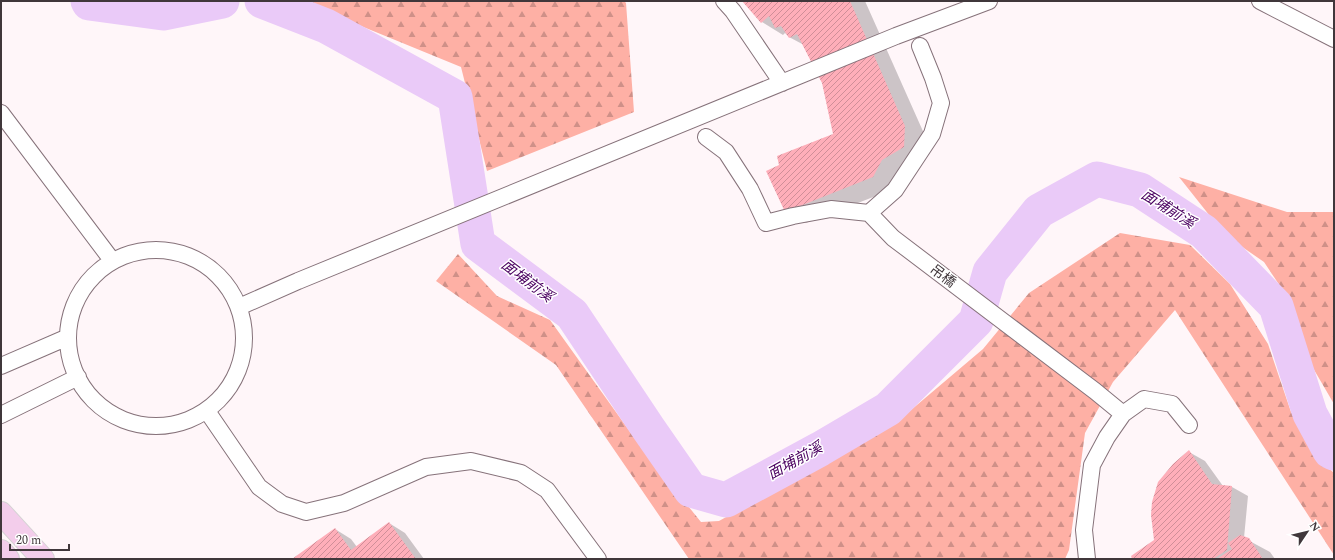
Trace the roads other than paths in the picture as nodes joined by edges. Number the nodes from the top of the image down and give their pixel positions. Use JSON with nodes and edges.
{"nodes":[{"id":1,"x":724,"y":1,"type":"edge"},
{"id":2,"x":989,"y":1,"type":"edge"},
{"id":3,"x":1260,"y":1,"type":"edge"},
{"id":4,"x":1334,"y":39,"type":"edge"},
{"id":5,"x":920,"y":46,"type":"dead end"},
{"id":6,"x":782,"y":83,"type":"junction"},
{"id":7,"x":1,"y":113,"type":"edge"},
{"id":8,"x":706,"y":137,"type":"dead end"},
{"id":9,"x":869,"y":213,"type":"junction"},
{"id":10,"x":110,"y":259,"type":"junction"},
{"id":11,"x":239,"y":307,"type":"junction"},
{"id":12,"x":68,"y":336,"type":"junction"},
{"id":13,"x":1,"y":366,"type":"edge"},
{"id":14,"x":78,"y":377,"type":"junction"},
{"id":15,"x":207,"y":411,"type":"junction"},
{"id":16,"x":1123,"y":414,"type":"junction"},
{"id":17,"x":1,"y":415,"type":"edge"},
{"id":18,"x":1189,"y":425,"type":"dead end"},
{"id":19,"x":1,"y":513,"type":"edge"},
{"id":20,"x":1,"y":551,"type":"edge"},
{"id":21,"x":8,"y":559,"type":"edge"},
{"id":22,"x":43,"y":559,"type":"edge"},
{"id":23,"x":598,"y":559,"type":"edge"},
{"id":24,"x":1087,"y":559,"type":"edge"}],
"edges":[{"from":1,"to":6,"type":"street"},
{"from":2,"to":6,"type":"street"},
{"from":3,"to":4,"type":"street"},
{"from":5,"to":9,"type":"street"},
{"from":6,"to":11,"type":"street"},
{"from":7,"to":10,"type":"street"},
{"from":8,"to":9,"type":"street"},
{"from":9,"to":16,"type":"street","name":"吊橋"},
{"from":10,"to":11,"type":"street"},
{"from":10,"to":12,"type":"street"},
{"from":11,"to":15,"type":"street"},
{"from":12,"to":13,"type":"street"},
{"from":12,"to":14,"type":"street"},
{"from":14,"to":15,"type":"street"},
{"from":14,"to":17,"type":"street"},
{"from":15,"to":23,"type":"street"},
{"from":16,"to":18,"type":"street"},
{"from":16,"to":24,"type":"street"},
{"from":19,"to":22,"type":"main road"},
{"from":20,"to":21,"type":"main road"}]}
